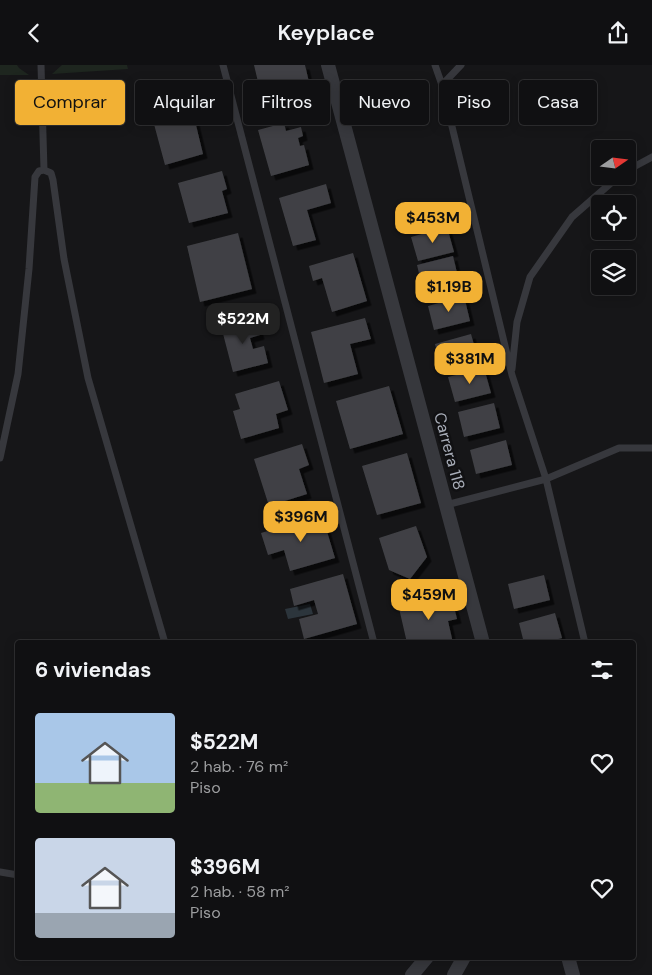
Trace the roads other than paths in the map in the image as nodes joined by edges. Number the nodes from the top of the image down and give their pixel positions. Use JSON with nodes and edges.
{"nodes":[{"id":1,"x":41,"y":65,"type":"edge"},
{"id":2,"x":223,"y":65,"type":"edge"},
{"id":3,"x":328,"y":65,"type":"edge"},
{"id":4,"x":435,"y":65,"type":"edge"},
{"id":5,"x":461,"y":65,"type":"edge"},
{"id":6,"x":440,"y":80,"type":"edge"},
{"id":7,"x":447,"y":80,"type":"edge"},
{"id":8,"x":452,"y":125,"type":"edge"},
{"id":9,"x":652,"y":157,"type":"edge"},
{"id":10,"x":636,"y":166,"type":"edge"},
{"id":11,"x":44,"y":170,"type":"junction"},
{"id":12,"x":609,"y":185,"type":"edge"},
{"id":13,"x":512,"y":375,"type":"junction"},
{"id":14,"x":652,"y":448,"type":"edge"},
{"id":15,"x":0,"y":458,"type":"edge"},
{"id":16,"x":546,"y":479,"type":"junction"},
{"id":17,"x":446,"y":505,"type":"junction"},
{"id":18,"x":164,"y":640,"type":"edge"},
{"id":19,"x":373,"y":640,"type":"edge"},
{"id":20,"x":482,"y":640,"type":"edge"},
{"id":21,"x":584,"y":640,"type":"edge"},
{"id":22,"x":0,"y":873,"type":"edge"},
{"id":23,"x":15,"y":875,"type":"edge"},
{"id":24,"x":424,"y":960,"type":"edge"},
{"id":25,"x":462,"y":960,"type":"edge"},
{"id":26,"x":569,"y":960,"type":"edge"},
{"id":27,"x":412,"y":975,"type":"edge"},
{"id":28,"x":454,"y":975,"type":"edge"},
{"id":29,"x":572,"y":975,"type":"edge"}],
"edges":[{"from":1,"to":11,"type":"lane"},
{"from":2,"to":19,"type":"lane"},
{"from":3,"to":17,"type":"street","name":"Carrera 118"},
{"from":4,"to":6,"type":"lane"},
{"from":5,"to":7,"type":"lane"},
{"from":8,"to":13,"type":"lane"},
{"from":9,"to":10,"type":"lane"},
{"from":11,"to":15,"type":"lane"},
{"from":11,"to":18,"type":"lane"},
{"from":12,"to":13,"type":"lane"},
{"from":13,"to":16,"type":"lane"},
{"from":14,"to":16,"type":"lane"},
{"from":16,"to":17,"type":"lane"},
{"from":16,"to":21,"type":"lane"},
{"from":17,"to":20,"type":"street","name":"Carrera 118"},
{"from":22,"to":23,"type":"lane"},
{"from":24,"to":27,"type":"street"},
{"from":25,"to":28,"type":"street"},
{"from":26,"to":29,"type":"street"}]}
